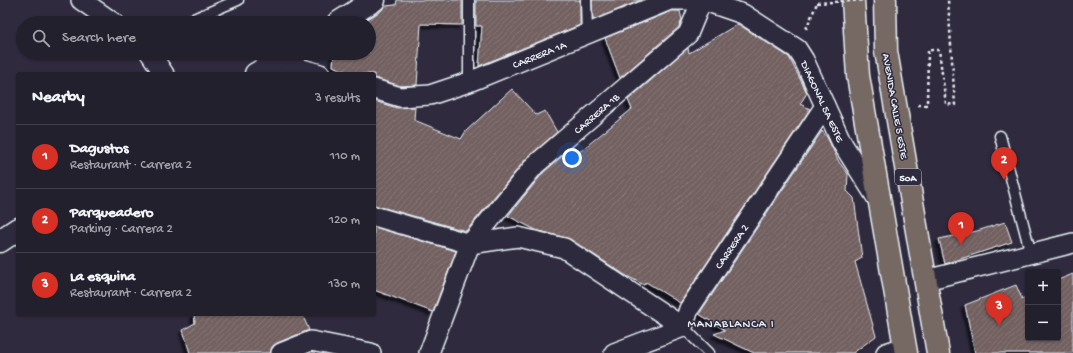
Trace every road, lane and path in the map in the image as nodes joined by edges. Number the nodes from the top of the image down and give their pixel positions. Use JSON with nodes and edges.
{"nodes":[{"id":1,"x":81,"y":0,"type":"edge"},
{"id":2,"x":238,"y":0,"type":"edge"},
{"id":3,"x":374,"y":0,"type":"edge"},
{"id":4,"x":469,"y":0,"type":"edge"},
{"id":5,"x":586,"y":0,"type":"edge"},
{"id":6,"x":702,"y":0,"type":"edge"},
{"id":7,"x":853,"y":0,"type":"edge"},
{"id":8,"x":865,"y":0,"type":"edge"},
{"id":9,"x":885,"y":0,"type":"edge"},
{"id":10,"x":948,"y":0,"type":"edge"},
{"id":11,"x":104,"y":16,"type":"edge"},
{"id":12,"x":200,"y":16,"type":"edge"},
{"id":13,"x":349,"y":16,"type":"edge"},
{"id":14,"x":587,"y":34,"type":"junction"},
{"id":15,"x":797,"y":49,"type":"junction"},
{"id":16,"x":155,"y":60,"type":"edge"},
{"id":17,"x":279,"y":60,"type":"edge"},
{"id":18,"x":290,"y":60,"type":"edge"},
{"id":19,"x":163,"y":72,"type":"edge"},
{"id":20,"x":259,"y":72,"type":"edge"},
{"id":21,"x":316,"y":72,"type":"edge"},
{"id":22,"x":469,"y":82,"type":"junction"},
{"id":23,"x":376,"y":90,"type":"edge"},
{"id":24,"x":825,"y":106,"type":"junction"},
{"id":25,"x":896,"y":107,"type":"junction"},
{"id":26,"x":1000,"y":136,"type":"dead end"},
{"id":27,"x":880,"y":203,"type":"junction"},
{"id":28,"x":376,"y":217,"type":"edge"},
{"id":29,"x":16,"y":231,"type":"edge"},
{"id":30,"x":0,"y":242,"type":"edge"},
{"id":31,"x":1073,"y":243,"type":"edge"},
{"id":32,"x":470,"y":244,"type":"junction"},
{"id":33,"x":1031,"y":254,"type":"junction"},
{"id":34,"x":926,"y":280,"type":"junction"},
{"id":35,"x":683,"y":326,"type":"junction"},
{"id":36,"x":899,"y":351,"type":"edge"},
{"id":37,"x":281,"y":353,"type":"edge"},
{"id":38,"x":371,"y":353,"type":"edge"},
{"id":39,"x":429,"y":353,"type":"edge"},
{"id":40,"x":614,"y":353,"type":"edge"},
{"id":41,"x":709,"y":353,"type":"edge"},
{"id":42,"x":938,"y":353,"type":"edge"}],
"edges":[{"from":1,"to":11,"type":"street"},
{"from":2,"to":12,"type":"lane"},
{"from":3,"to":13,"type":"street"},
{"from":4,"to":22,"type":"lane"},
{"from":5,"to":14,"type":"lane"},
{"from":6,"to":14,"type":"street","name":"CARRERA 1A"},
{"from":6,"to":15,"type":"street","name":"DIAGONAL 5A ESTE"},
{"from":6,"to":32,"type":"street","name":"CARRERA 1B"},
{"from":7,"to":27,"type":"main road"},
{"from":8,"to":15,"type":"path","bridge":true},
{"from":9,"to":25,"type":"main road","name":"AVENIDA CALLE 5 ESTE","number":"50A"},
{"from":10,"to":25,"type":"path"},
{"from":14,"to":22,"type":"street","name":"CARRERA 1A"},
{"from":15,"to":24,"type":"street","name":"DIAGONAL 5A ESTE"},
{"from":16,"to":19,"type":"street"},
{"from":17,"to":20,"type":"street"},
{"from":18,"to":21,"type":"street"},
{"from":22,"to":23,"type":"street","name":"CARRERA 1A"},
{"from":24,"to":27,"type":"street","name":"DIAGONAL 5A ESTE"},
{"from":24,"to":35,"type":"street","name":"CARRERA 2"},
{"from":25,"to":34,"type":"main road","name":"AVENIDA CALLE 5 ESTE","number":"50A"},
{"from":26,"to":33,"type":"lane"},
{"from":27,"to":36,"type":"main road"},
{"from":28,"to":32,"type":"street"},
{"from":29,"to":30,"type":"street"},
{"from":31,"to":33,"type":"street"},
{"from":32,"to":35,"type":"street"},
{"from":32,"to":39,"type":"street","name":"CARRERA 1B"},
{"from":33,"to":34,"type":"street"},
{"from":34,"to":42,"type":"main road","name":"AVENIDA CALLE 5 ESTE","number":"50A"},
{"from":35,"to":40,"type":"street"},
{"from":35,"to":41,"type":"lane"},
{"from":37,"to":38,"type":"street"}]}
